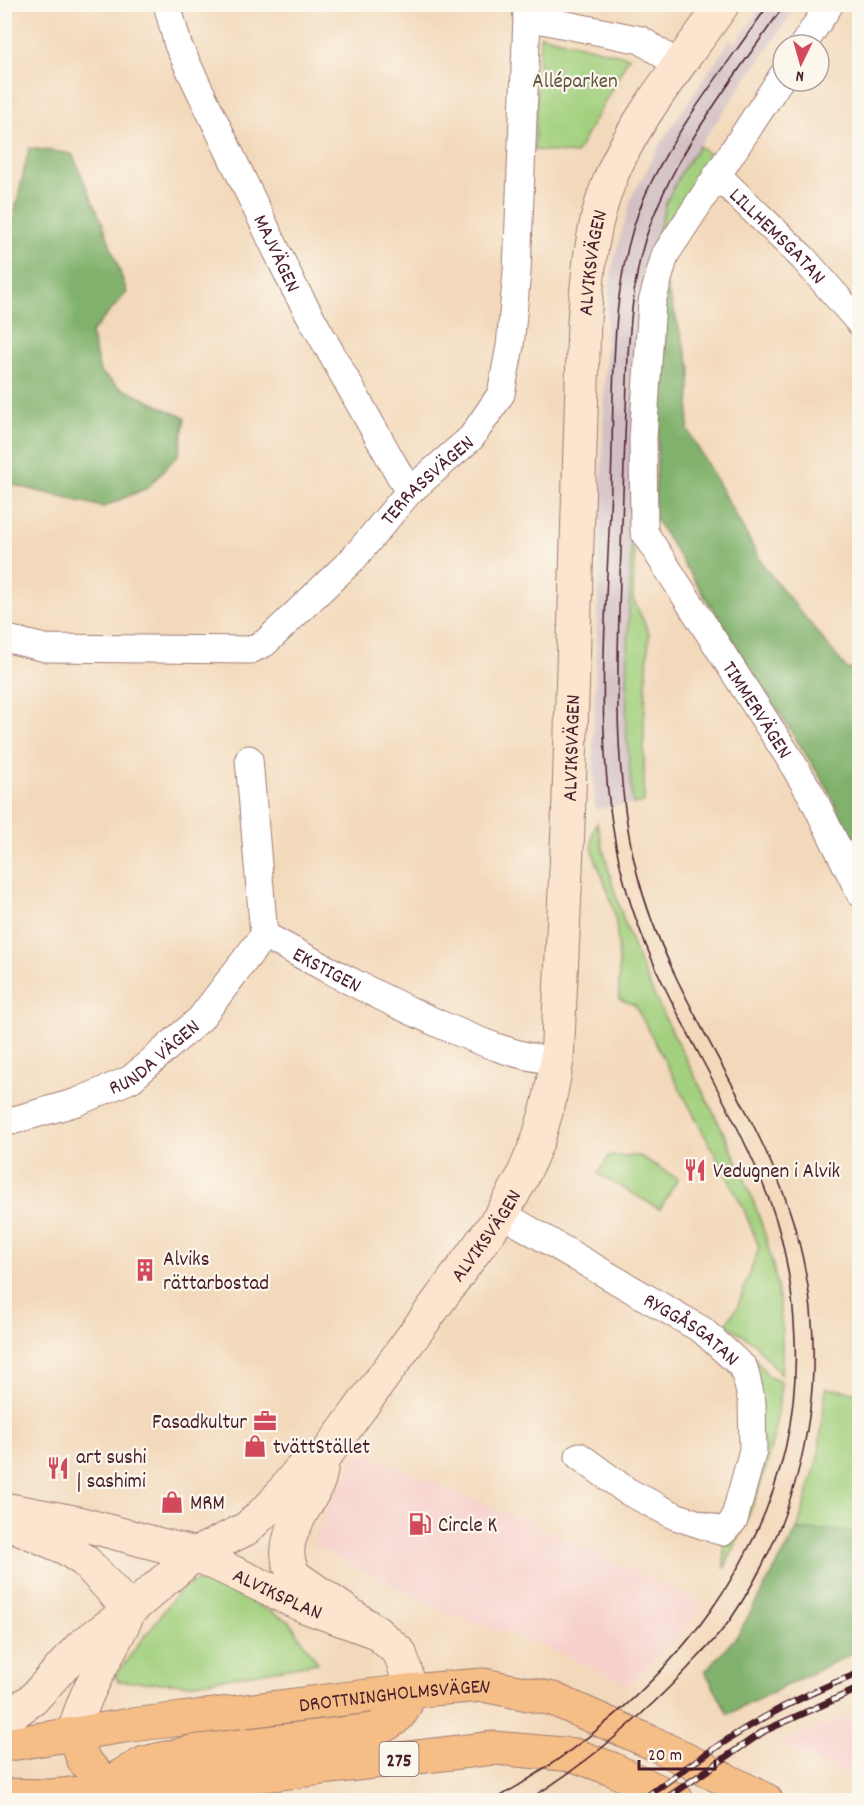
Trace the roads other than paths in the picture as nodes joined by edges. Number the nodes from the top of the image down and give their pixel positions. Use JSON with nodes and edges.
{"nodes":[{"id":1,"x":167,"y":4,"type":"edge"},
{"id":2,"x":723,"y":4,"type":"edge"},
{"id":3,"x":830,"y":4,"type":"edge"},
{"id":4,"x":527,"y":11,"type":"edge"},
{"id":5,"x":811,"y":33,"type":"edge"},
{"id":6,"x":680,"y":66,"type":"junction"},
{"id":7,"x":771,"y":93,"type":"edge"},
{"id":8,"x":717,"y":175,"type":"junction"},
{"id":9,"x":860,"y":323,"type":"edge"},
{"id":10,"x":409,"y":492,"type":"junction"},
{"id":11,"x":7,"y":648,"type":"edge"},
{"id":12,"x":249,"y":759,"type":"dead end"},
{"id":13,"x":860,"y":893,"type":"edge"},
{"id":14,"x":264,"y":935,"type":"junction"},
{"id":15,"x":557,"y":1061,"type":"junction"},
{"id":16,"x":4,"y":1123,"type":"edge"},
{"id":17,"x":502,"y":1214,"type":"junction"},
{"id":18,"x":579,"y":1456,"type":"dead end"},
{"id":19,"x":323,"y":1458,"type":"junction"},
{"id":20,"x":4,"y":1509,"type":"edge"},
{"id":21,"x":4,"y":1521,"type":"edge"},
{"id":22,"x":195,"y":1554,"type":"junction"},
{"id":23,"x":130,"y":1610,"type":"junction"},
{"id":24,"x":376,"y":1632,"type":"junction"},
{"id":25,"x":408,"y":1691,"type":"junction"},
{"id":26,"x":4,"y":1720,"type":"edge"},
{"id":27,"x":74,"y":1734,"type":"junction"},
{"id":28,"x":4,"y":1745,"type":"edge"},
{"id":29,"x":111,"y":1789,"type":"junction"},
{"id":30,"x":4,"y":1795,"type":"edge"},
{"id":31,"x":677,"y":1800,"type":"edge"},
{"id":32,"x":766,"y":1800,"type":"edge"}],
"edges":[{"from":1,"to":10,"type":"street","name":"MAJVÄGEN"},
{"from":2,"to":6,"type":"street","name":"ALVIKSVÄGEN"},
{"from":3,"to":5,"type":"street"},
{"from":4,"to":6,"type":"street"},
{"from":4,"to":10,"type":"street","name":"TERRASSVÄGEN"},
{"from":6,"to":15,"type":"street","name":"ALVIKSVÄGEN"},
{"from":7,"to":8,"type":"street"},
{"from":8,"to":9,"type":"street","name":"LILLHEMSGATAN"},
{"from":8,"to":13,"type":"street","name":"TIMMERVÄGEN"},
{"from":10,"to":11,"type":"street","name":"TERRASSVÄGEN"},
{"from":12,"to":14,"type":"street"},
{"from":14,"to":15,"type":"street","name":"EKSTIGEN"},
{"from":14,"to":16,"type":"street","name":"RUNDA VÄGEN"},
{"from":15,"to":17,"type":"street","name":"ALVIKSVÄGEN"},
{"from":17,"to":18,"type":"street","name":"RYGGÅSGATAN"},
{"from":17,"to":19,"type":"street","name":"ALVIKSVÄGEN"},
{"from":19,"to":22,"type":"street","name":"ALVIKSVÄGEN"},
{"from":19,"to":24,"type":"street","name":"ALVIKSVÄGEN"},
{"from":20,"to":22,"type":"street","name":"ALVIKSPLAN"},
{"from":21,"to":23,"type":"street"},
{"from":22,"to":23,"type":"street"},
{"from":22,"to":24,"type":"street","name":"ALVIKSPLAN"},
{"from":23,"to":26,"type":"street"},
{"from":23,"to":27,"type":"street"},
{"from":24,"to":25,"type":"street","name":"ALVIKSPLAN"},
{"from":25,"to":27,"type":"main road","name":"DROTTNINGHOLMSVÄGEN"},
{"from":25,"to":29,"type":"main road"},
{"from":25,"to":32,"type":"main road","name":"DROTTNINGHOLMSVÄGEN"},
{"from":27,"to":28,"type":"main road","name":"DROTTNINGHOLMSVÄGEN"},
{"from":27,"to":29,"type":"main road"},
{"from":29,"to":30,"type":"main road","number":"275"},
{"from":29,"to":31,"type":"main road","number":"275"}]}
